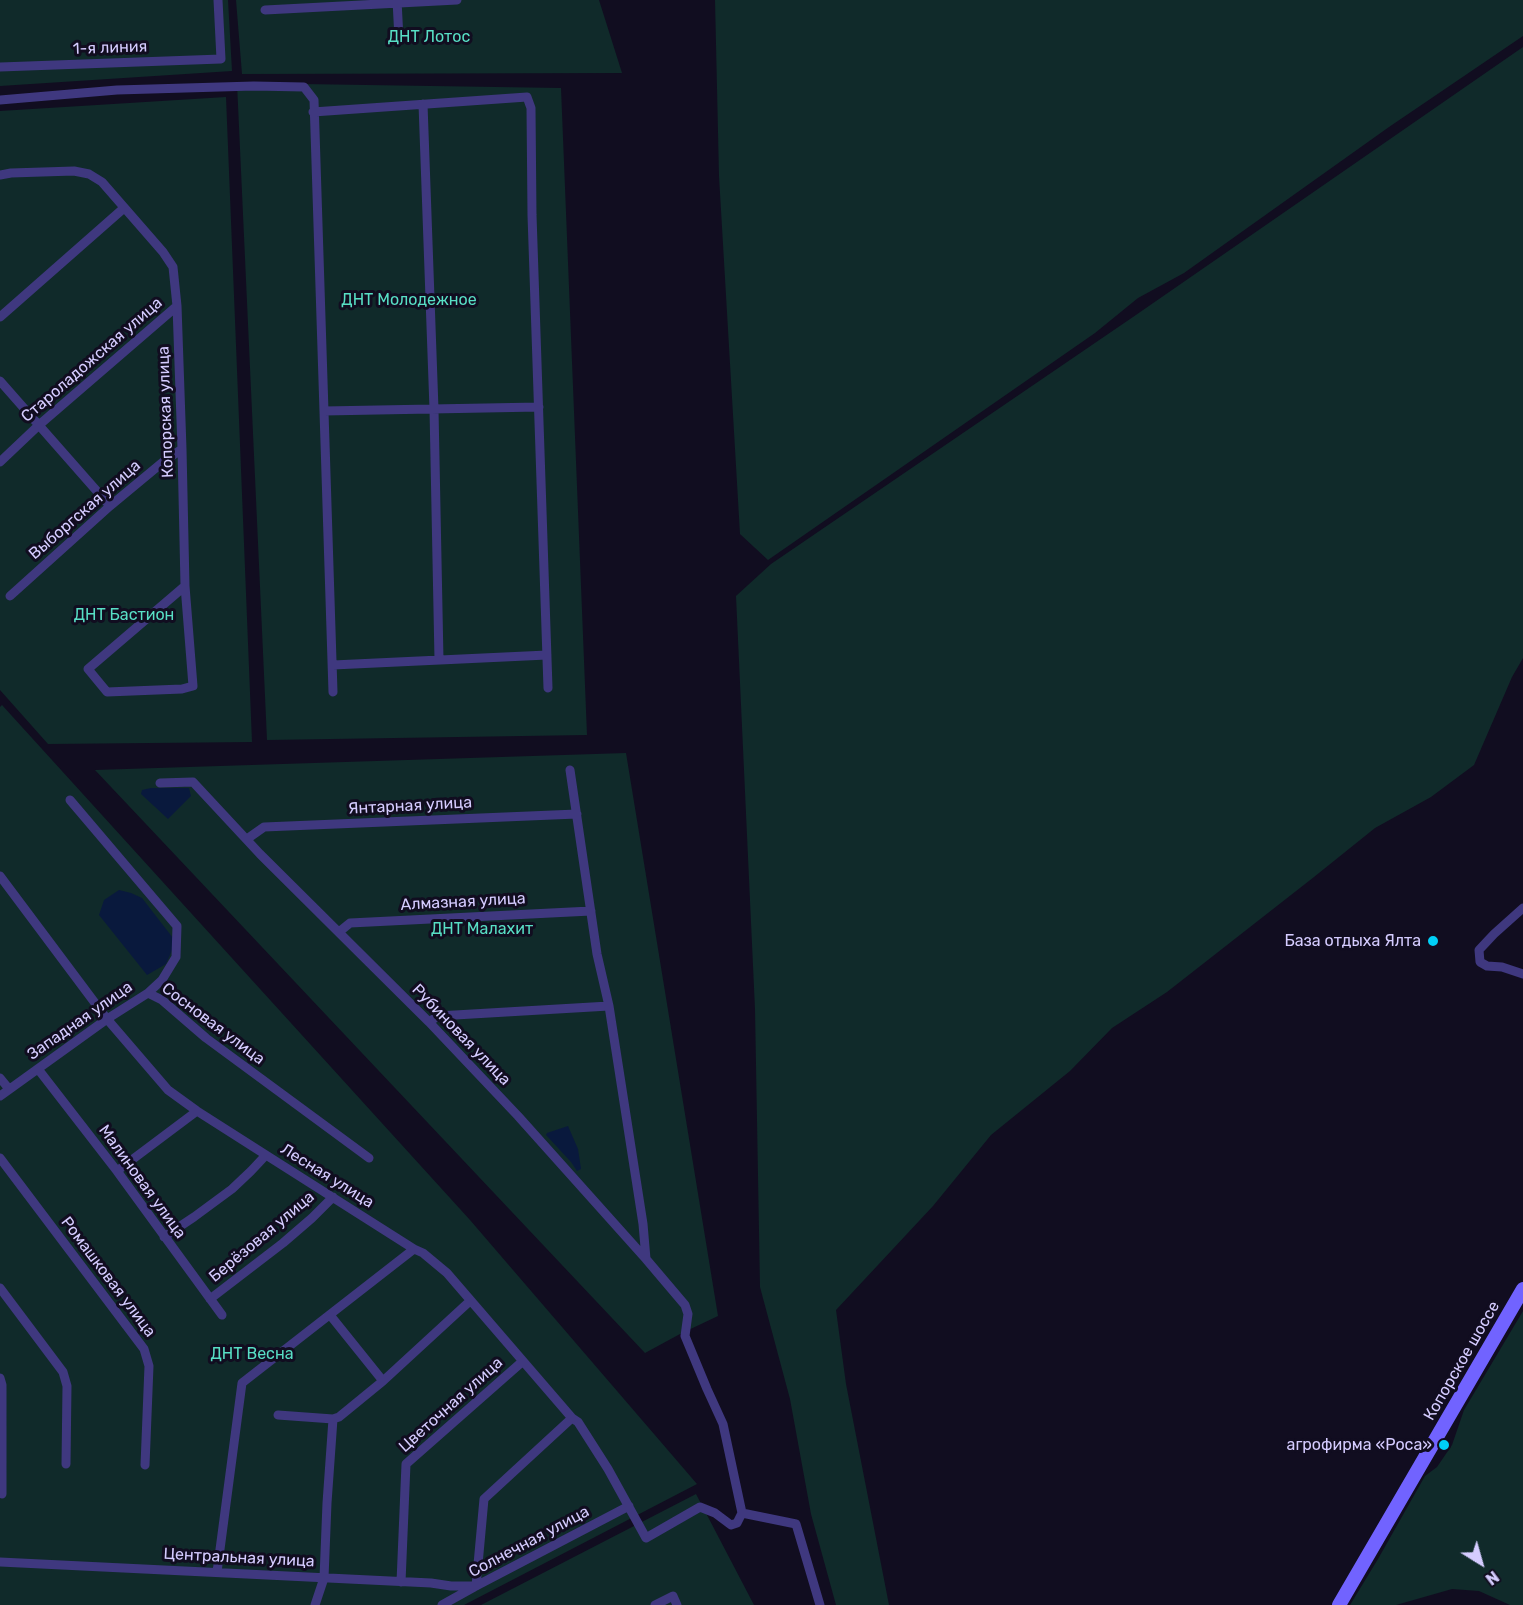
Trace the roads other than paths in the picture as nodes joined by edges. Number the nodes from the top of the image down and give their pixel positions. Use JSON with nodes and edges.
{"nodes":[{"id":1,"x":218,"y":0,"type":"edge"},
{"id":2,"x":457,"y":0,"type":"edge"},
{"id":3,"x":397,"y":2,"type":"edge"},
{"id":4,"x":265,"y":10,"type":"dead end"},
{"id":5,"x":399,"y":39,"type":"dead end"},
{"id":6,"x":0,"y":67,"type":"edge"},
{"id":7,"x":0,"y":100,"type":"edge"},
{"id":8,"x":423,"y":104,"type":"junction"},
{"id":9,"x":313,"y":112,"type":"junction"},
{"id":10,"x":0,"y":175,"type":"edge"},
{"id":11,"x":124,"y":207,"type":"junction"},
{"id":12,"x":177,"y":306,"type":"junction"},
{"id":13,"x":0,"y":317,"type":"edge"},
{"id":14,"x":0,"y":381,"type":"edge"},
{"id":15,"x":539,"y":407,"type":"junction"},
{"id":16,"x":434,"y":409,"type":"junction"},
{"id":17,"x":324,"y":411,"type":"junction"},
{"id":18,"x":39,"y":425,"type":"junction"},
{"id":19,"x":182,"y":449,"type":"junction"},
{"id":20,"x":0,"y":462,"type":"edge"},
{"id":21,"x":110,"y":506,"type":"junction"},
{"id":22,"x":185,"y":586,"type":"junction"},
{"id":23,"x":10,"y":596,"type":"dead end"},
{"id":24,"x":547,"y":655,"type":"junction"},
{"id":25,"x":438,"y":660,"type":"junction"},
{"id":26,"x":333,"y":665,"type":"junction"},
{"id":27,"x":548,"y":688,"type":"dead end"},
{"id":28,"x":333,"y":692,"type":"dead end"},
{"id":29,"x":570,"y":770,"type":"dead end"},
{"id":30,"x":160,"y":783,"type":"dead end"},
{"id":31,"x":70,"y":800,"type":"dead end"},
{"id":32,"x":577,"y":813,"type":"junction"},
{"id":33,"x":247,"y":839,"type":"junction"},
{"id":34,"x":0,"y":876,"type":"edge"},
{"id":35,"x":1523,"y":908,"type":"edge"},
{"id":36,"x":591,"y":911,"type":"junction"},
{"id":37,"x":339,"y":932,"type":"junction"},
{"id":38,"x":1523,"y":974,"type":"edge"},
{"id":39,"x":148,"y":993,"type":"junction"},
{"id":40,"x":609,"y":1005,"type":"junction"},
{"id":41,"x":107,"y":1019,"type":"junction"},
{"id":42,"x":429,"y":1022,"type":"junction"},
{"id":43,"x":38,"y":1068,"type":"junction"},
{"id":44,"x":0,"y":1078,"type":"edge"},
{"id":45,"x":9,"y":1089,"type":"junction"},
{"id":46,"x":0,"y":1096,"type":"edge"},
{"id":47,"x":197,"y":1111,"type":"junction"},
{"id":48,"x":266,"y":1155,"type":"junction"},
{"id":49,"x":0,"y":1158,"type":"edge"},
{"id":50,"x":369,"y":1158,"type":"dead end"},
{"id":51,"x":117,"y":1171,"type":"junction"},
{"id":52,"x":333,"y":1197,"type":"junction"},
{"id":53,"x":164,"y":1237,"type":"junction"},
{"id":54,"x":414,"y":1249,"type":"junction"},
{"id":55,"x":646,"y":1259,"type":"junction"},
{"id":56,"x":0,"y":1288,"type":"edge"},
{"id":57,"x":1523,"y":1289,"type":"edge"},
{"id":58,"x":210,"y":1299,"type":"junction"},
{"id":59,"x":470,"y":1301,"type":"junction"},
{"id":60,"x":222,"y":1315,"type":"dead end"},
{"id":61,"x":330,"y":1315,"type":"junction"},
{"id":62,"x":523,"y":1361,"type":"junction"},
{"id":63,"x":0,"y":1378,"type":"edge"},
{"id":64,"x":383,"y":1381,"type":"junction"},
{"id":65,"x":278,"y":1415,"type":"dead end"},
{"id":66,"x":572,"y":1418,"type":"junction"},
{"id":67,"x":333,"y":1419,"type":"junction"},
{"id":68,"x":66,"y":1464,"type":"dead end"},
{"id":69,"x":145,"y":1465,"type":"dead end"},
{"id":70,"x":2,"y":1494,"type":"dead end"},
{"id":71,"x":629,"y":1506,"type":"junction"},
{"id":72,"x":742,"y":1513,"type":"junction"},
{"id":73,"x":0,"y":1562,"type":"edge"},
{"id":74,"x":217,"y":1572,"type":"junction"},
{"id":75,"x":324,"y":1578,"type":"junction"},
{"id":76,"x":401,"y":1582,"type":"junction"},
{"id":77,"x":476,"y":1586,"type":"junction"},
{"id":78,"x":675,"y":1601,"type":"edge"},
{"id":79,"x":315,"y":1605,"type":"edge"},
{"id":80,"x":442,"y":1605,"type":"edge"},
{"id":81,"x":655,"y":1605,"type":"edge"},
{"id":82,"x":820,"y":1605,"type":"edge"},
{"id":83,"x":1339,"y":1605,"type":"edge"}],
"edges":[{"from":1,"to":6,"type":"street","name":"1-я линия"},
{"from":2,"to":3,"type":"street"},
{"from":3,"to":4,"type":"street"},
{"from":3,"to":5,"type":"street"},
{"from":7,"to":9,"type":"street"},
{"from":8,"to":9,"type":"street"},
{"from":8,"to":15,"type":"street"},
{"from":8,"to":16,"type":"street"},
{"from":9,"to":17,"type":"street"},
{"from":10,"to":11,"type":"street","name":"Копорская улица"},
{"from":11,"to":12,"type":"street","name":"Копорская улица"},
{"from":11,"to":13,"type":"street"},
{"from":12,"to":18,"type":"street","name":"Староладожская улица"},
{"from":12,"to":19,"type":"street","name":"Копорская улица"},
{"from":14,"to":18,"type":"street"},
{"from":15,"to":16,"type":"street"},
{"from":15,"to":24,"type":"street"},
{"from":16,"to":17,"type":"street"},
{"from":16,"to":25,"type":"street"},
{"from":17,"to":26,"type":"street"},
{"from":18,"to":20,"type":"street","name":"Староладожская улица"},
{"from":18,"to":21,"type":"street"},
{"from":19,"to":21,"type":"street","name":"Выборгская улица"},
{"from":19,"to":22,"type":"street","name":"Копорская улица"},
{"from":21,"to":23,"type":"street","name":"Выборгская улица"},
{"from":22,"to":22,"type":"street","name":"Копорская улица"},
{"from":24,"to":25,"type":"street"},
{"from":24,"to":27,"type":"street"},
{"from":25,"to":26,"type":"street"},
{"from":26,"to":28,"type":"street"},
{"from":29,"to":32,"type":"street"},
{"from":30,"to":33,"type":"street","name":"Рубиновая улица"},
{"from":31,"to":39,"type":"street","name":"Сосновая улица"},
{"from":32,"to":33,"type":"street","name":"Янтарная улица"},
{"from":32,"to":36,"type":"street"},
{"from":33,"to":37,"type":"street","name":"Рубиновая улица"},
{"from":34,"to":41,"type":"street","name":"Лесная улица"},
{"from":35,"to":38,"type":"street"},
{"from":36,"to":37,"type":"street","name":"Алмазная улица"},
{"from":36,"to":40,"type":"street"},
{"from":37,"to":42,"type":"street","name":"Рубиновая улица"},
{"from":39,"to":41,"type":"street","name":"Западная улица"},
{"from":39,"to":50,"type":"street","name":"Сосновая улица"},
{"from":40,"to":42,"type":"street"},
{"from":40,"to":55,"type":"street"},
{"from":41,"to":43,"type":"street","name":"Западная улица"},
{"from":41,"to":47,"type":"street","name":"Лесная улица"},
{"from":42,"to":55,"type":"street","name":"Рубиновая улица"},
{"from":43,"to":45,"type":"street","name":"Западная улица"},
{"from":43,"to":51,"type":"street","name":"Малиновая улица"},
{"from":44,"to":45,"type":"street"},
{"from":45,"to":46,"type":"street","name":"Западная улица"},
{"from":47,"to":48,"type":"street","name":"Лесная улица"},
{"from":47,"to":51,"type":"street"},
{"from":48,"to":52,"type":"street","name":"Лесная улица"},
{"from":48,"to":53,"type":"street"},
{"from":49,"to":69,"type":"street","name":"Ромашковая улица"},
{"from":51,"to":53,"type":"street","name":"Малиновая улица"},
{"from":52,"to":54,"type":"street","name":"Лесная улица"},
{"from":52,"to":58,"type":"street","name":"Берёзовая улица"},
{"from":53,"to":58,"type":"street","name":"Малиновая улица"},
{"from":54,"to":59,"type":"street","name":"Лесная улица"},
{"from":54,"to":61,"type":"street"},
{"from":55,"to":72,"type":"street","name":"Рубиновая улица"},
{"from":56,"to":68,"type":"street"},
{"from":57,"to":83,"type":"main road","name":"Копорское шоссе"},
{"from":58,"to":60,"type":"street","name":"Малиновая улица"},
{"from":59,"to":62,"type":"street","name":"Лесная улица"},
{"from":59,"to":64,"type":"street"},
{"from":61,"to":64,"type":"street"},
{"from":61,"to":74,"type":"street"},
{"from":62,"to":66,"type":"street","name":"Лесная улица"},
{"from":62,"to":76,"type":"street","name":"Цветочная улица"},
{"from":63,"to":70,"type":"street"},
{"from":64,"to":67,"type":"street"},
{"from":65,"to":67,"type":"street"},
{"from":66,"to":71,"type":"street","name":"Лесная улица"},
{"from":66,"to":77,"type":"street"},
{"from":67,"to":75,"type":"street"},
{"from":71,"to":72,"type":"street","name":"Лесная улица"},
{"from":71,"to":77,"type":"street","name":"Солнечная улица"},
{"from":72,"to":82,"type":"street"},
{"from":73,"to":74,"type":"street","name":"Центральная улица"},
{"from":74,"to":75,"type":"street","name":"Центральная улица"},
{"from":75,"to":76,"type":"street","name":"Центральная улица"},
{"from":75,"to":79,"type":"street"},
{"from":76,"to":77,"type":"street","name":"Центральная улица"},
{"from":77,"to":80,"type":"street","name":"Солнечная улица"},
{"from":78,"to":81,"type":"street"}]}
